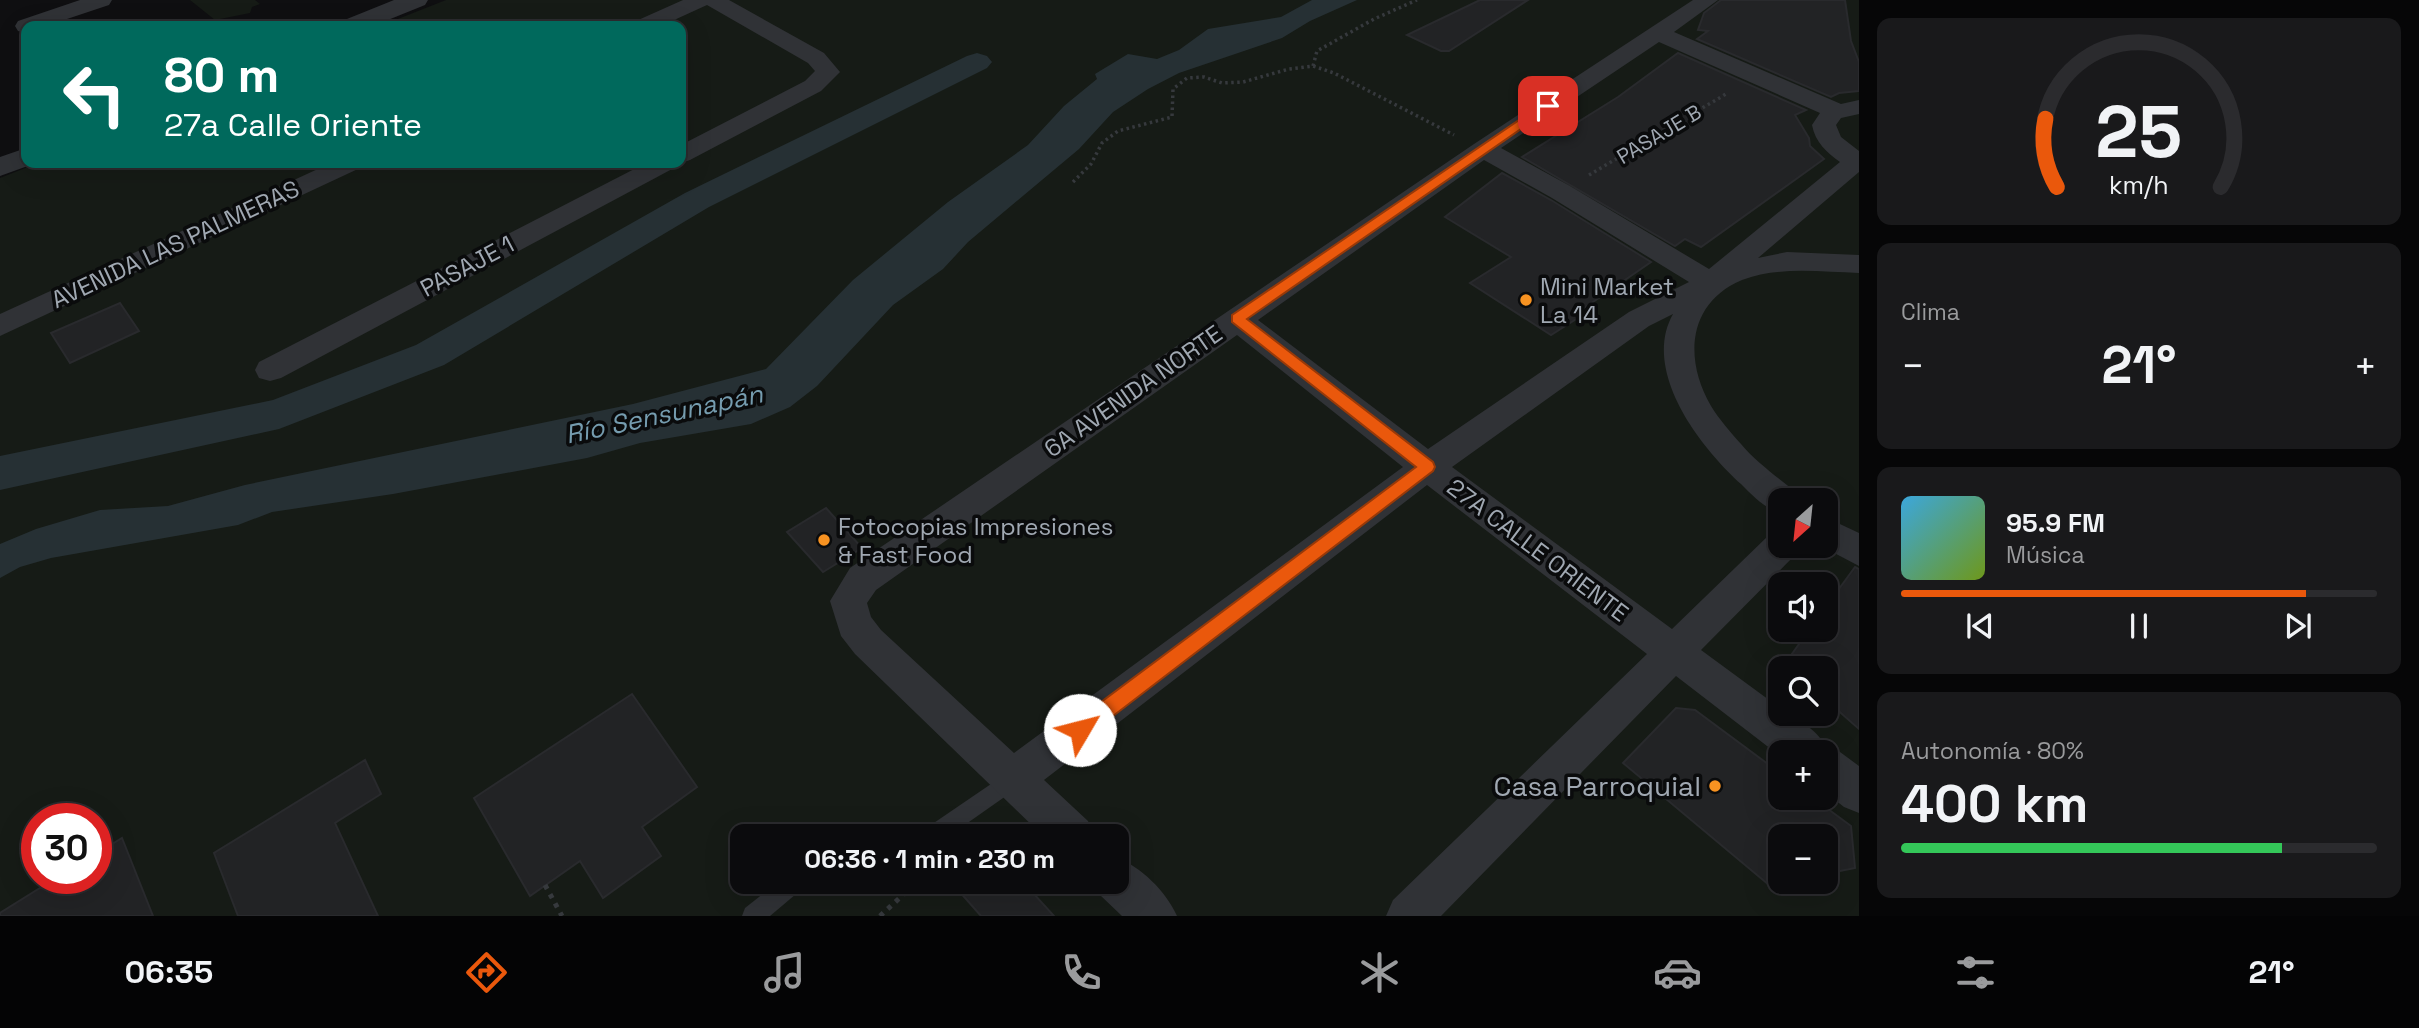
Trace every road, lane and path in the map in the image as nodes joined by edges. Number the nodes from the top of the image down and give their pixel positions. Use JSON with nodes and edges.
{"nodes":[{"id":1,"x":101,"y":0,"type":"edge"},
{"id":2,"x":416,"y":0,"type":"edge"},
{"id":3,"x":701,"y":0,"type":"edge"},
{"id":4,"x":713,"y":0,"type":"edge"},
{"id":5,"x":1417,"y":0,"type":"edge"},
{"id":6,"x":1707,"y":0,"type":"edge"},
{"id":7,"x":40,"y":21,"type":"edge"},
{"id":8,"x":364,"y":21,"type":"edge"},
{"id":9,"x":655,"y":21,"type":"edge"},
{"id":10,"x":21,"y":28,"type":"edge"},
{"id":11,"x":1658,"y":33,"type":"junction"},
{"id":12,"x":0,"y":36,"type":"edge"},
{"id":13,"x":1313,"y":66,"type":"junction"},
{"id":14,"x":1756,"y":75,"type":"junction"},
{"id":15,"x":1848,"y":109,"type":"edge"},
{"id":16,"x":1482,"y":149,"type":"junction"},
{"id":17,"x":686,"y":152,"type":"edge"},
{"id":18,"x":21,"y":159,"type":"edge"},
{"id":19,"x":1858,"y":162,"type":"edge"},
{"id":20,"x":0,"y":167,"type":"edge"},
{"id":21,"x":340,"y":168,"type":"edge"},
{"id":22,"x":655,"y":168,"type":"edge"},
{"id":23,"x":1073,"y":182,"type":"dead end"},
{"id":24,"x":1561,"y":192,"type":"junction"},
{"id":25,"x":1859,"y":264,"type":"edge"},
{"id":26,"x":1711,"y":283,"type":"junction"},
{"id":27,"x":4,"y":317,"type":"edge"},
{"id":28,"x":1237,"y":319,"type":"junction"},
{"id":29,"x":270,"y":370,"type":"dead end"},
{"id":30,"x":1427,"y":467,"type":"junction"},
{"id":31,"x":1768,"y":489,"type":"edge"},
{"id":32,"x":1838,"y":539,"type":"edge"},
{"id":33,"x":1859,"y":551,"type":"edge"},
{"id":34,"x":1769,"y":558,"type":"edge"},
{"id":35,"x":1674,"y":652,"type":"junction"},
{"id":36,"x":1791,"y":740,"type":"edge"},
{"id":37,"x":1838,"y":776,"type":"edge"},
{"id":38,"x":1014,"y":778,"type":"junction"},
{"id":39,"x":1859,"y":792,"type":"edge"},
{"id":40,"x":949,"y":824,"type":"edge"},
{"id":41,"x":1061,"y":824,"type":"edge"},
{"id":42,"x":545,"y":885,"type":"dead end"},
{"id":43,"x":1129,"y":892,"type":"edge"},
{"id":44,"x":780,"y":894,"type":"edge"},
{"id":45,"x":904,"y":894,"type":"edge"},
{"id":46,"x":562,"y":916,"type":"edge"},
{"id":47,"x":752,"y":916,"type":"edge"},
{"id":48,"x":880,"y":916,"type":"edge"},
{"id":49,"x":1154,"y":916,"type":"edge"},
{"id":50,"x":1409,"y":916,"type":"edge"}],
"edges":[{"from":1,"to":7,"type":"street"},
{"from":2,"to":8,"type":"street"},
{"from":3,"to":9,"type":"street"},
{"from":4,"to":17,"type":"street"},
{"from":5,"to":13,"type":"path"},
{"from":6,"to":11,"type":"street","name":"6A AVENIDA NORTE"},
{"from":10,"to":12,"type":"street"},
{"from":11,"to":14,"type":"street"},
{"from":11,"to":16,"type":"street","name":"6A AVENIDA NORTE"},
{"from":13,"to":16,"type":"path"},
{"from":13,"to":23,"type":"path"},
{"from":14,"to":15,"type":"street"},
{"from":14,"to":24,"type":"path","name":"PASAJE B"},
{"from":15,"to":19,"type":"street"},
{"from":16,"to":24,"type":"street"},
{"from":16,"to":28,"type":"street","name":"6A AVENIDA NORTE"},
{"from":18,"to":20,"type":"street"},
{"from":19,"to":26,"type":"street"},
{"from":21,"to":27,"type":"street","name":"AVENIDA LAS PALMERAS"},
{"from":22,"to":29,"type":"street","name":"PASAJE 1"},
{"from":24,"to":26,"type":"street"},
{"from":25,"to":26,"type":"street"},
{"from":26,"to":30,"type":"street"},
{"from":26,"to":31,"type":"street"},
{"from":28,"to":30,"type":"street","name":"27A CALLE ORIENTE"},
{"from":28,"to":38,"type":"street","name":"6A AVENIDA NORTE"},
{"from":30,"to":35,"type":"street","name":"27A CALLE ORIENTE"},
{"from":30,"to":38,"type":"street"},
{"from":32,"to":33,"type":"street"},
{"from":34,"to":35,"type":"street"},
{"from":35,"to":36,"type":"street","name":"27A CALLE ORIENTE"},
{"from":35,"to":50,"type":"street"},
{"from":37,"to":39,"type":"street"},
{"from":38,"to":40,"type":"lane"},
{"from":38,"to":41,"type":"street"},
{"from":42,"to":46,"type":"path"},
{"from":43,"to":49,"type":"street"},
{"from":44,"to":47,"type":"lane"},
{"from":45,"to":48,"type":"path"}]}
